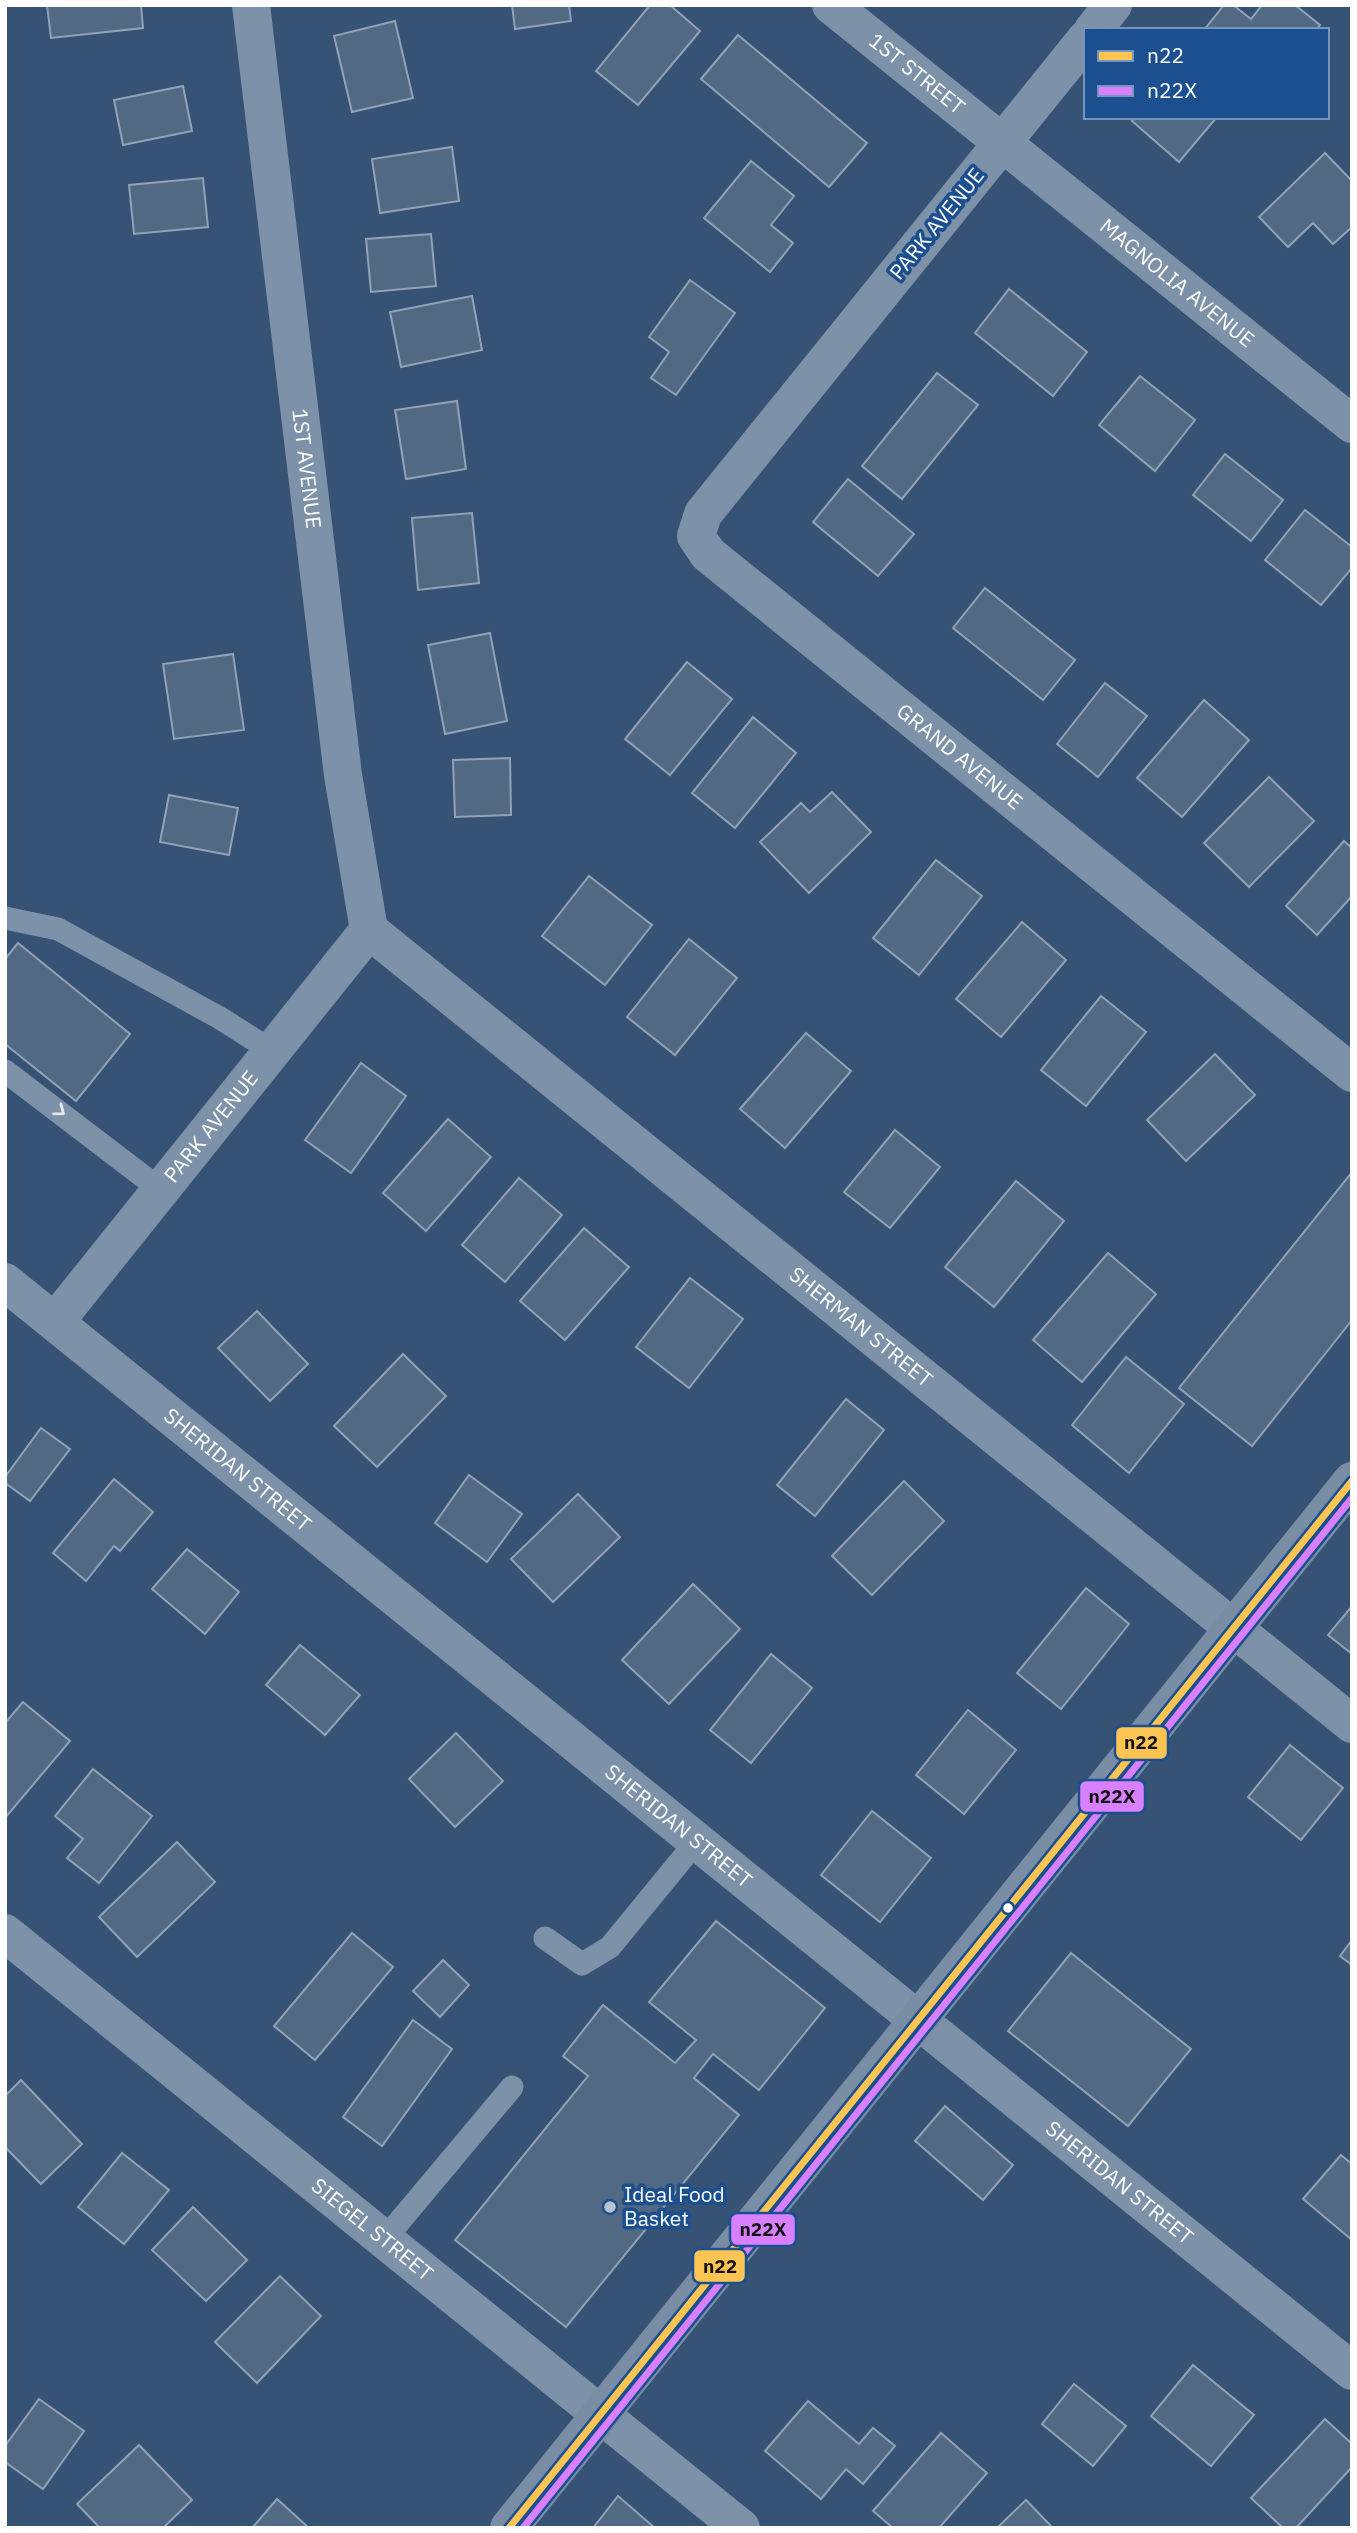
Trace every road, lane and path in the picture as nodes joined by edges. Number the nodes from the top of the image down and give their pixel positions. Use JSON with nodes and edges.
{"nodes":[{"id":1,"x":251,"y":5,"type":"edge"},
{"id":2,"x":831,"y":5,"type":"edge"},
{"id":3,"x":1113,"y":5,"type":"edge"},
{"id":4,"x":1095,"y":28,"type":"edge"},
{"id":5,"x":1084,"y":41,"type":"edge"},
{"id":6,"x":1003,"y":142,"type":"junction"},
{"id":7,"x":788,"y":410,"type":"joint"},
{"id":8,"x":1352,"y":424,"type":"edge"},
{"id":9,"x":5,"y":918,"type":"edge"},
{"id":10,"x":369,"y":930,"type":"junction"},
{"id":11,"x":272,"y":1051,"type":"junction"},
{"id":12,"x":5,"y":1071,"type":"edge"},
{"id":13,"x":1352,"y":1073,"type":"edge"},
{"id":14,"x":161,"y":1190,"type":"junction"},
{"id":15,"x":5,"y":1282,"type":"edge"},
{"id":16,"x":55,"y":1322,"type":"junction"},
{"id":17,"x":1352,"y":1481,"type":"edge"},
{"id":18,"x":1233,"y":1630,"type":"junction"},
{"id":19,"x":1352,"y":1724,"type":"edge"},
{"id":20,"x":696,"y":1842,"type":"junction"},
{"id":21,"x":5,"y":1933,"type":"edge"},
{"id":22,"x":545,"y":1938,"type":"dead end"},
{"id":23,"x":916,"y":2021,"type":"junction"},
{"id":24,"x":512,"y":2087,"type":"dead end"},
{"id":25,"x":383,"y":2241,"type":"junction"},
{"id":26,"x":1352,"y":2371,"type":"edge"},
{"id":27,"x":599,"y":2414,"type":"junction"},
{"id":28,"x":509,"y":2528,"type":"edge"},
{"id":29,"x":741,"y":2528,"type":"edge"}],
"edges":[{"from":1,"to":10,"type":"street","name":"1ST AVENUE"},
{"from":2,"to":6,"type":"street","name":"1ST STREET"},
{"from":3,"to":4,"type":"street"},
{"from":5,"to":6,"type":"street","name":"PARK AVENUE"},
{"from":6,"to":7,"type":"street","name":"PARK AVENUE"},
{"from":6,"to":8,"type":"street","name":"MAGNOLIA AVENUE"},
{"from":7,"to":13,"type":"street","name":"GRAND AVENUE"},
{"from":9,"to":11,"type":"lane"},
{"from":10,"to":11,"type":"street","name":"PARK AVENUE"},
{"from":10,"to":18,"type":"street","name":"SHERMAN STREET"},
{"from":11,"to":14,"type":"street","name":"PARK AVENUE"},
{"from":12,"to":14,"type":"lane","one_way":true},
{"from":14,"to":16,"type":"street","name":"PARK AVENUE"},
{"from":15,"to":16,"type":"street","name":"SHERIDAN STREET"},
{"from":16,"to":20,"type":"street","name":"SHERIDAN STREET"},
{"from":17,"to":18,"type":"main road"},
{"from":18,"to":19,"type":"street","name":"SHERMAN STREET"},
{"from":18,"to":23,"type":"main road"},
{"from":20,"to":22,"type":"lane"},
{"from":20,"to":23,"type":"street","name":"SHERIDAN STREET"},
{"from":21,"to":25,"type":"street","name":"SIEGEL STREET"},
{"from":23,"to":26,"type":"street","name":"SHERIDAN STREET"},
{"from":23,"to":27,"type":"main road"},
{"from":24,"to":25,"type":"lane"},
{"from":25,"to":27,"type":"street","name":"SIEGEL STREET"},
{"from":27,"to":28,"type":"main road"},
{"from":27,"to":29,"type":"street","name":"SIEGEL STREET"}]}
